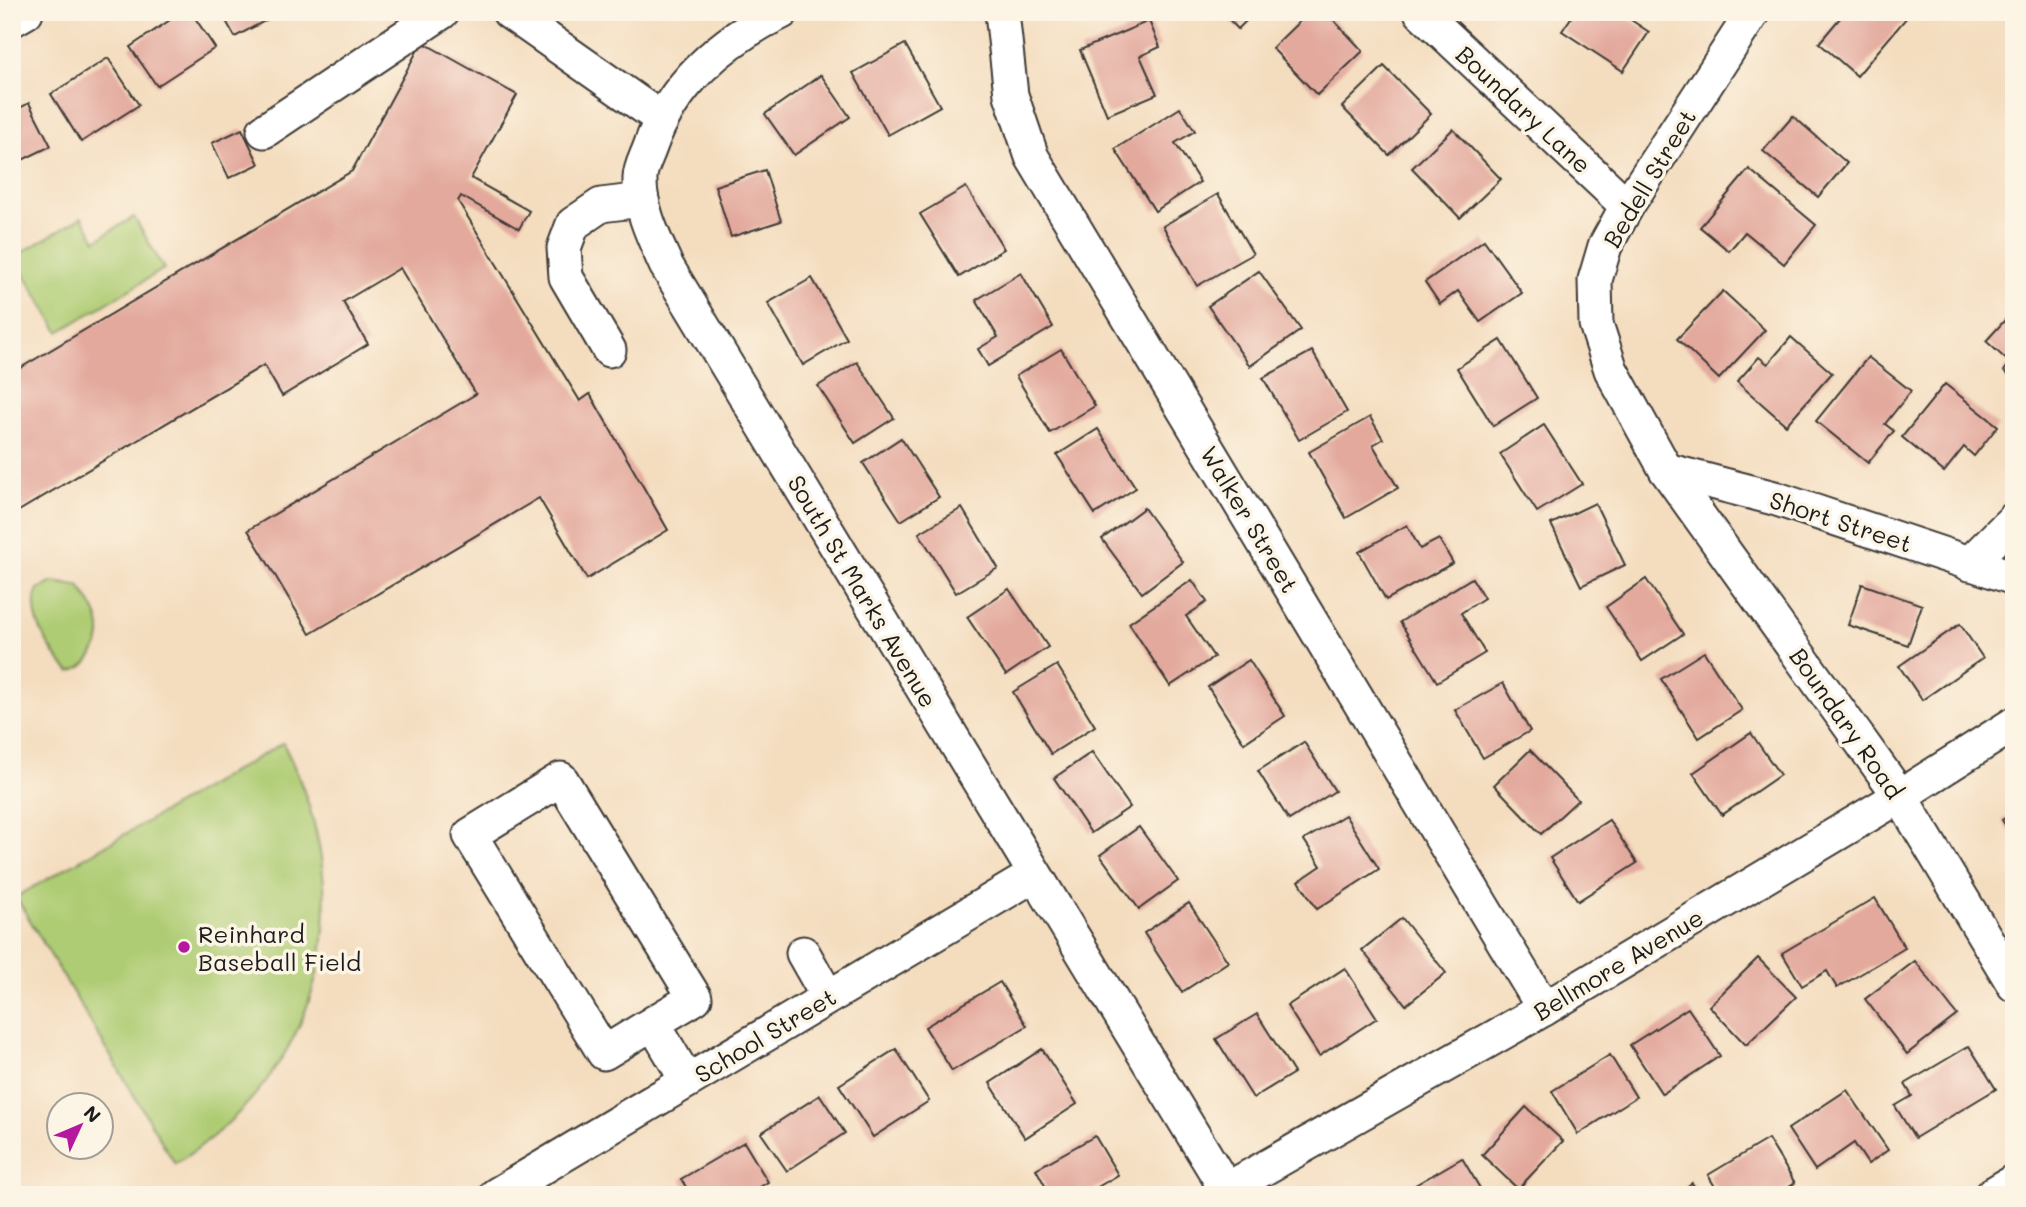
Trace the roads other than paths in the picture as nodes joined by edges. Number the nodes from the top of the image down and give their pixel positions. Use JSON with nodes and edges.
{"nodes":[{"id":1,"x":26,"y":12,"type":"edge"},
{"id":2,"x":442,"y":12,"type":"edge"},
{"id":3,"x":509,"y":12,"type":"edge"},
{"id":4,"x":782,"y":12,"type":"edge"},
{"id":5,"x":1002,"y":12,"type":"edge"},
{"id":6,"x":1421,"y":12,"type":"edge"},
{"id":7,"x":1753,"y":12,"type":"edge"},
{"id":8,"x":12,"y":20,"type":"edge"},
{"id":9,"x":660,"y":118,"type":"junction"},
{"id":10,"x":264,"y":131,"type":"dead end"},
{"id":11,"x":642,"y":200,"type":"junction"},
{"id":12,"x":1627,"y":206,"type":"junction"},
{"id":13,"x":609,"y":350,"type":"dead end"},
{"id":14,"x":1666,"y":470,"type":"junction"},
{"id":15,"x":2014,"y":519,"type":"edge"},
{"id":16,"x":1969,"y":564,"type":"junction"},
{"id":17,"x":2014,"y":578,"type":"edge"},
{"id":18,"x":2014,"y":724,"type":"edge"},
{"id":19,"x":1900,"y":796,"type":"junction"},
{"id":20,"x":1034,"y":875,"type":"junction"},
{"id":21,"x":803,"y":953,"type":"dead end"},
{"id":22,"x":2014,"y":985,"type":"edge"},
{"id":23,"x":828,"y":997,"type":"junction"},
{"id":24,"x":1544,"y":1009,"type":"junction"},
{"id":25,"x":653,"y":1023,"type":"junction"},
{"id":26,"x":687,"y":1081,"type":"junction"},
{"id":27,"x":2014,"y":1181,"type":"edge"},
{"id":28,"x":1221,"y":1192,"type":"edge"},
{"id":29,"x":496,"y":1195,"type":"edge"},
{"id":30,"x":1991,"y":1195,"type":"edge"}],
"edges":[{"from":1,"to":8,"type":"street"},
{"from":2,"to":10,"type":"street"},
{"from":3,"to":9,"type":"street"},
{"from":4,"to":9,"type":"street","name":"South St Marks Avenue"},
{"from":5,"to":24,"type":"street","name":"Walker Street"},
{"from":6,"to":12,"type":"street","name":"Boundary Lane"},
{"from":7,"to":12,"type":"street","name":"Bedell Street"},
{"from":9,"to":11,"type":"street","name":"South St Marks Avenue"},
{"from":11,"to":13,"type":"street"},
{"from":11,"to":20,"type":"street","name":"South St Marks Avenue"},
{"from":12,"to":14,"type":"street","name":"Bedell Street"},
{"from":14,"to":16,"type":"street","name":"Short Street"},
{"from":14,"to":19,"type":"street","name":"Boundary Road"},
{"from":15,"to":16,"type":"street"},
{"from":16,"to":17,"type":"street","name":"Short Street"},
{"from":18,"to":19,"type":"street","name":"Bellmore Avenue"},
{"from":19,"to":22,"type":"street","name":"Boundary Road"},
{"from":19,"to":24,"type":"street","name":"Bellmore Avenue"},
{"from":20,"to":23,"type":"street","name":"School Street"},
{"from":20,"to":28,"type":"street","name":"South St Marks Avenue"},
{"from":21,"to":23,"type":"street"},
{"from":23,"to":26,"type":"street","name":"School Street"},
{"from":24,"to":28,"type":"street","name":"Bellmore Avenue"},
{"from":25,"to":25,"type":"street"},
{"from":25,"to":26,"type":"street"},
{"from":26,"to":29,"type":"street","name":"School Street"},
{"from":27,"to":30,"type":"street"}]}
